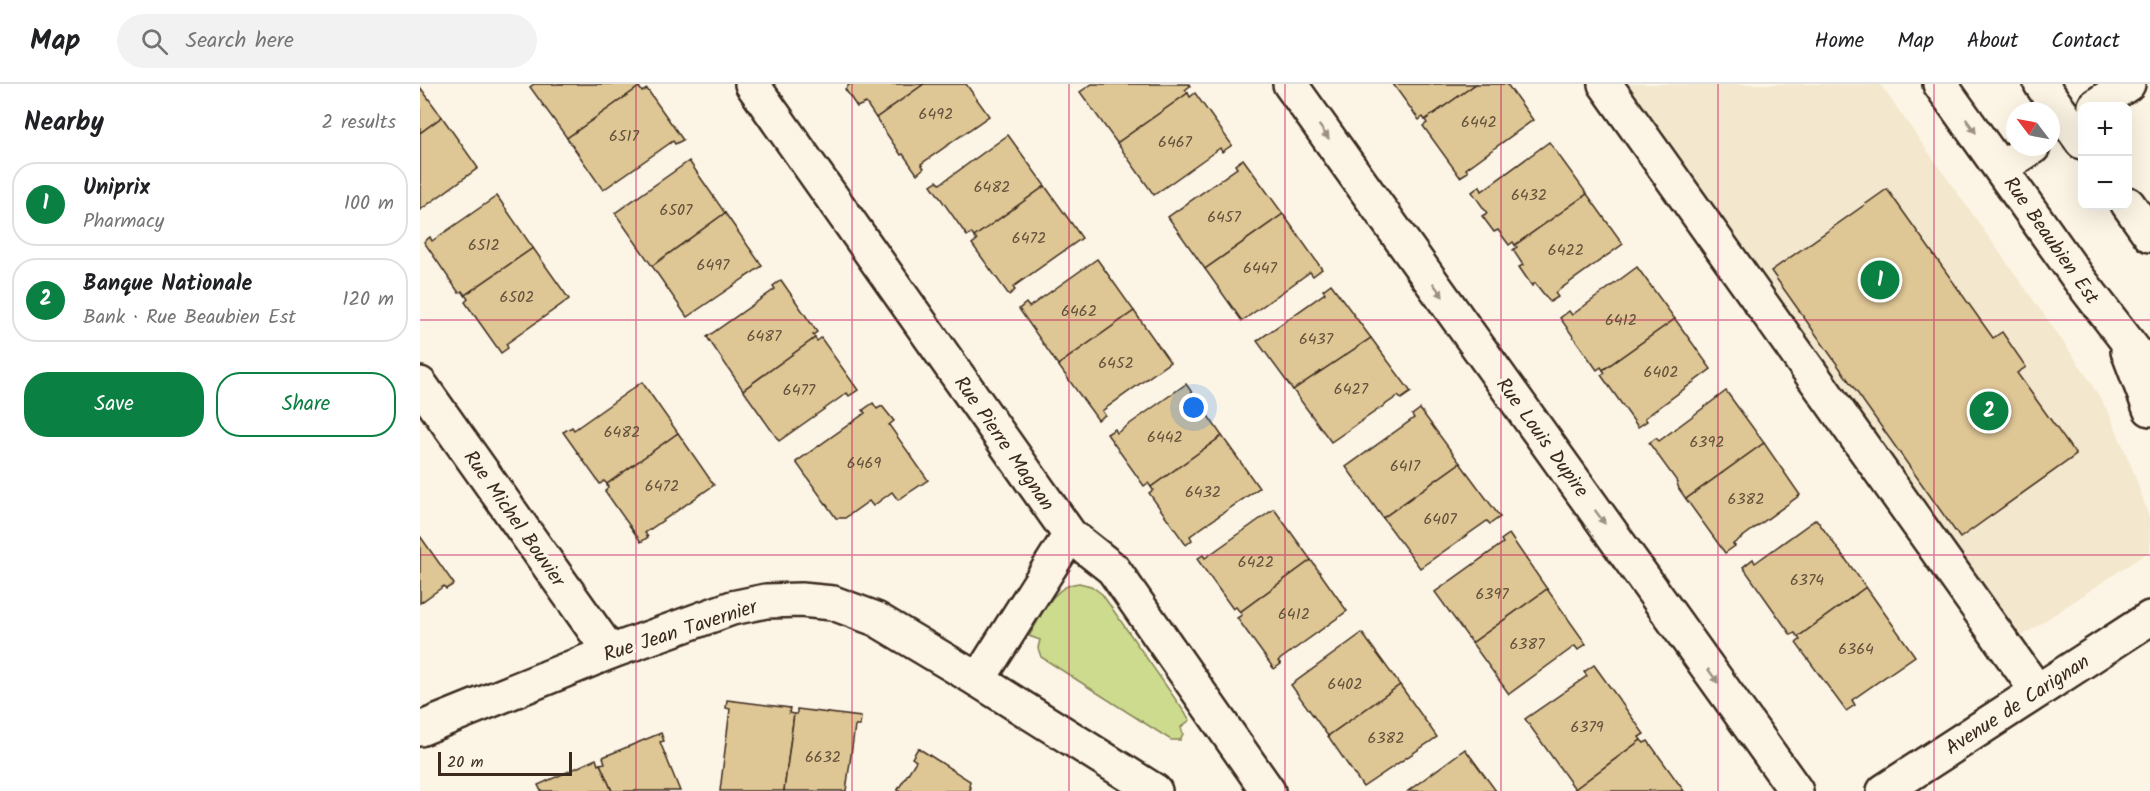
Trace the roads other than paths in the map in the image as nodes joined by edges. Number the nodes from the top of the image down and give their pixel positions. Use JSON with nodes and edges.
{"nodes":[{"id":1,"x":752,"y":84,"type":"edge"},
{"id":2,"x":1290,"y":84,"type":"edge"},
{"id":3,"x":1605,"y":84,"type":"edge"},
{"id":4,"x":1940,"y":84,"type":"edge"},
{"id":5,"x":2041,"y":84,"type":"edge"},
{"id":6,"x":2128,"y":84,"type":"edge"},
{"id":7,"x":2076,"y":124,"type":"edge"},
{"id":8,"x":2019,"y":156,"type":"edge"},
{"id":9,"x":2001,"y":168,"type":"junction"},
{"id":10,"x":2131,"y":210,"type":"edge"},
{"id":11,"x":2150,"y":236,"type":"edge"},
{"id":12,"x":2123,"y":338,"type":"junction"},
{"id":13,"x":2150,"y":371,"type":"edge"},
{"id":14,"x":420,"y":384,"type":"edge"},
{"id":15,"x":2150,"y":409,"type":"edge"},
{"id":16,"x":1070,"y":535,"type":"junction"},
{"id":17,"x":2150,"y":618,"type":"edge"},
{"id":18,"x":610,"y":652,"type":"junction"},
{"id":19,"x":978,"y":680,"type":"junction"},
{"id":20,"x":2037,"y":691,"type":"junction"},
{"id":21,"x":420,"y":729,"type":"edge"},
{"id":22,"x":1155,"y":791,"type":"edge"},
{"id":23,"x":1268,"y":791,"type":"edge"},
{"id":24,"x":1796,"y":791,"type":"edge"},
{"id":25,"x":1884,"y":791,"type":"edge"}],
"edges":[{"from":1,"to":16,"type":"street","name":"Rue Pierre Magnan"},
{"from":2,"to":24,"type":"street","name":"Rue Louis Dupire","one_way":true},
{"from":3,"to":20,"type":"street"},
{"from":4,"to":9,"type":"street","name":"Rue Beaubien Est","one_way":true},
{"from":5,"to":7,"type":"street"},
{"from":6,"to":7,"type":"street"},
{"from":8,"to":9,"type":"street"},
{"from":9,"to":12,"type":"street","name":"Rue Beaubien Est"},
{"from":10,"to":11,"type":"street"},
{"from":12,"to":13,"type":"street","name":"Rue Beaubien Est"},
{"from":12,"to":15,"type":"street","name":"Rue Beaubien Est"},
{"from":14,"to":18,"type":"street","name":"Rue Michel Bouvier"},
{"from":16,"to":19,"type":"street"},
{"from":16,"to":23,"type":"street","name":"Rue Pierre Magnan"},
{"from":17,"to":20,"type":"street","name":"Avenue de Carignan"},
{"from":18,"to":19,"type":"street","name":"Rue Jean Tavernier"},
{"from":18,"to":21,"type":"street","name":"Rue Jean Tavernier"},
{"from":19,"to":22,"type":"street","name":"Rue Jean Tavernier"},
{"from":20,"to":25,"type":"street","name":"Avenue de Carignan"}]}
